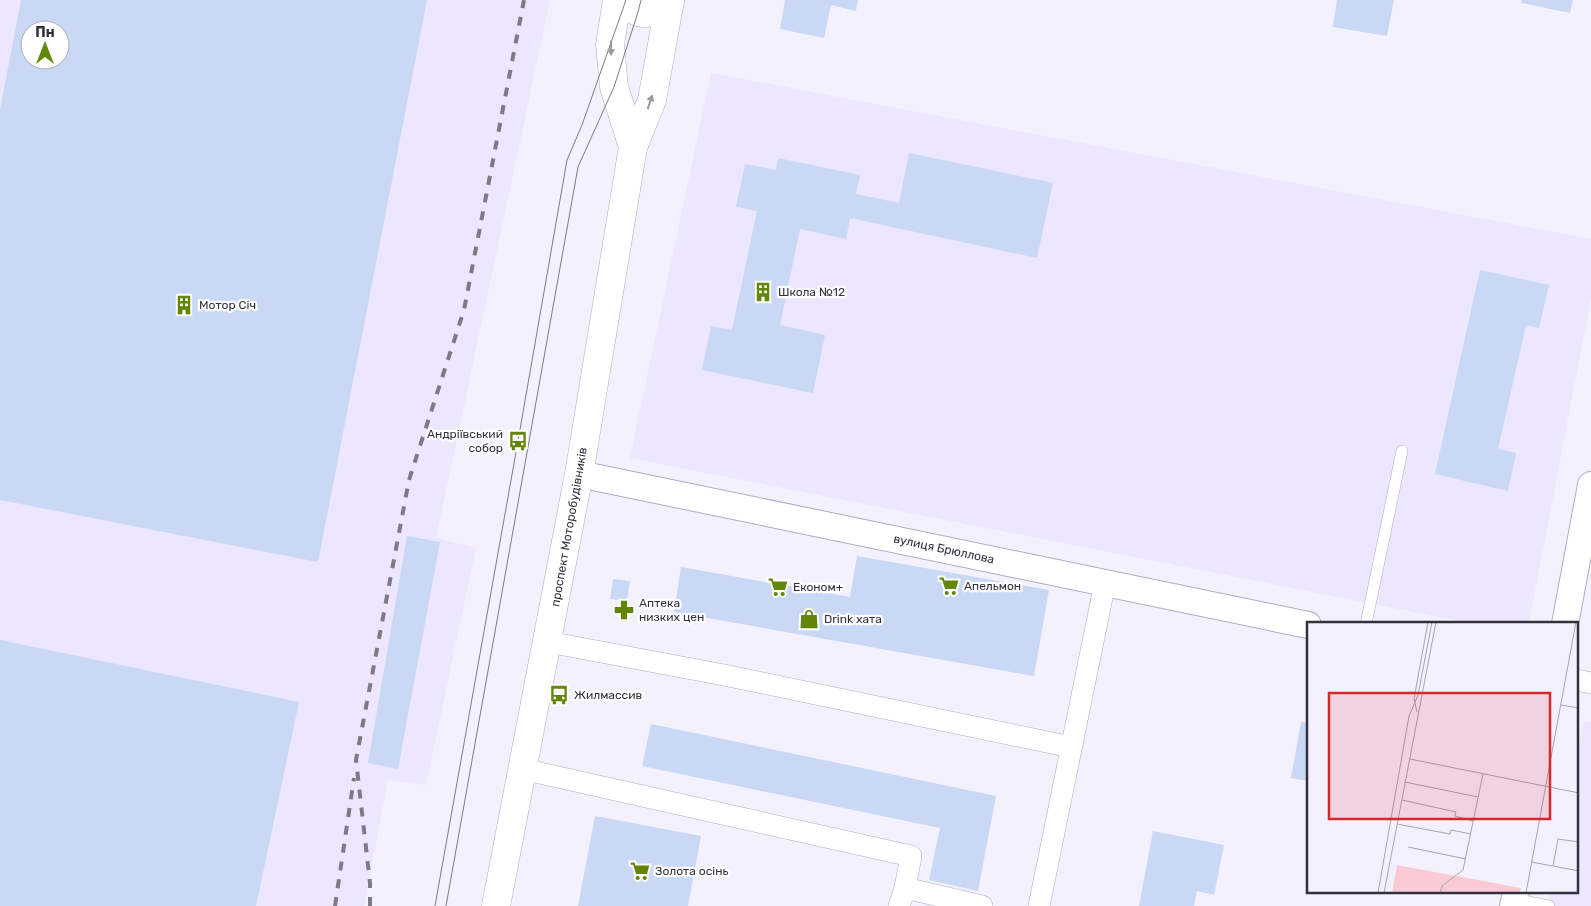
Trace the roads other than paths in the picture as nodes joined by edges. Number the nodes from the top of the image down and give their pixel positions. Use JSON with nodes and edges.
{"nodes":[{"id":1,"x":617,"y":0,"type":"edge"},
{"id":2,"x":622,"y":0,"type":"edge"},
{"id":3,"x":670,"y":1,"type":"edge"},
{"id":4,"x":633,"y":147,"type":"junction"},
{"id":5,"x":1402,"y":451,"type":"dead end"},
{"id":6,"x":580,"y":474,"type":"junction"},
{"id":7,"x":1591,"y":485,"type":"edge"},
{"id":8,"x":1105,"y":582,"type":"junction"},
{"id":9,"x":1366,"y":622,"type":"edge"},
{"id":10,"x":1565,"y":622,"type":"edge"},
{"id":11,"x":1307,"y":624,"type":"edge"},
{"id":12,"x":548,"y":642,"type":"junction"},
{"id":13,"x":1578,"y":680,"type":"edge"},
{"id":14,"x":1591,"y":683,"type":"edge"},
{"id":15,"x":1071,"y":747,"type":"junction"},
{"id":16,"x":522,"y":769,"type":"junction"},
{"id":17,"x":902,"y":897,"type":"edge"},
{"id":18,"x":1514,"y":899,"type":"edge"},
{"id":19,"x":496,"y":906,"type":"edge"},
{"id":20,"x":982,"y":906,"type":"edge"},
{"id":21,"x":1039,"y":906,"type":"edge"},
{"id":22,"x":1549,"y":906,"type":"edge"}],
"edges":[{"from":1,"to":4,"type":"main road","name":"проспект Моторобудівників","one_way":true},
{"from":2,"to":3,"type":"main road"},
{"from":4,"to":3,"type":"main road","name":"проспект Моторобудівників","one_way":true},
{"from":4,"to":6,"type":"main road","name":"проспект Моторобудівників"},
{"from":5,"to":9,"type":"lane"},
{"from":6,"to":8,"type":"street","name":"вулиця Брюллова"},
{"from":6,"to":12,"type":"main road","name":"проспект Моторобудівників"},
{"from":7,"to":10,"type":"street"},
{"from":8,"to":11,"type":"street","name":"вулиця Брюллова"},
{"from":8,"to":15,"type":"street"},
{"from":12,"to":15,"type":"street"},
{"from":12,"to":16,"type":"main road","name":"проспект Моторобудівників"},
{"from":13,"to":14,"type":"street"},
{"from":15,"to":21,"type":"street"},
{"from":16,"to":17,"type":"street"},
{"from":16,"to":19,"type":"main road","name":"проспект Моторобудівників"},
{"from":17,"to":20,"type":"street"},
{"from":18,"to":22,"type":"lane"}]}
